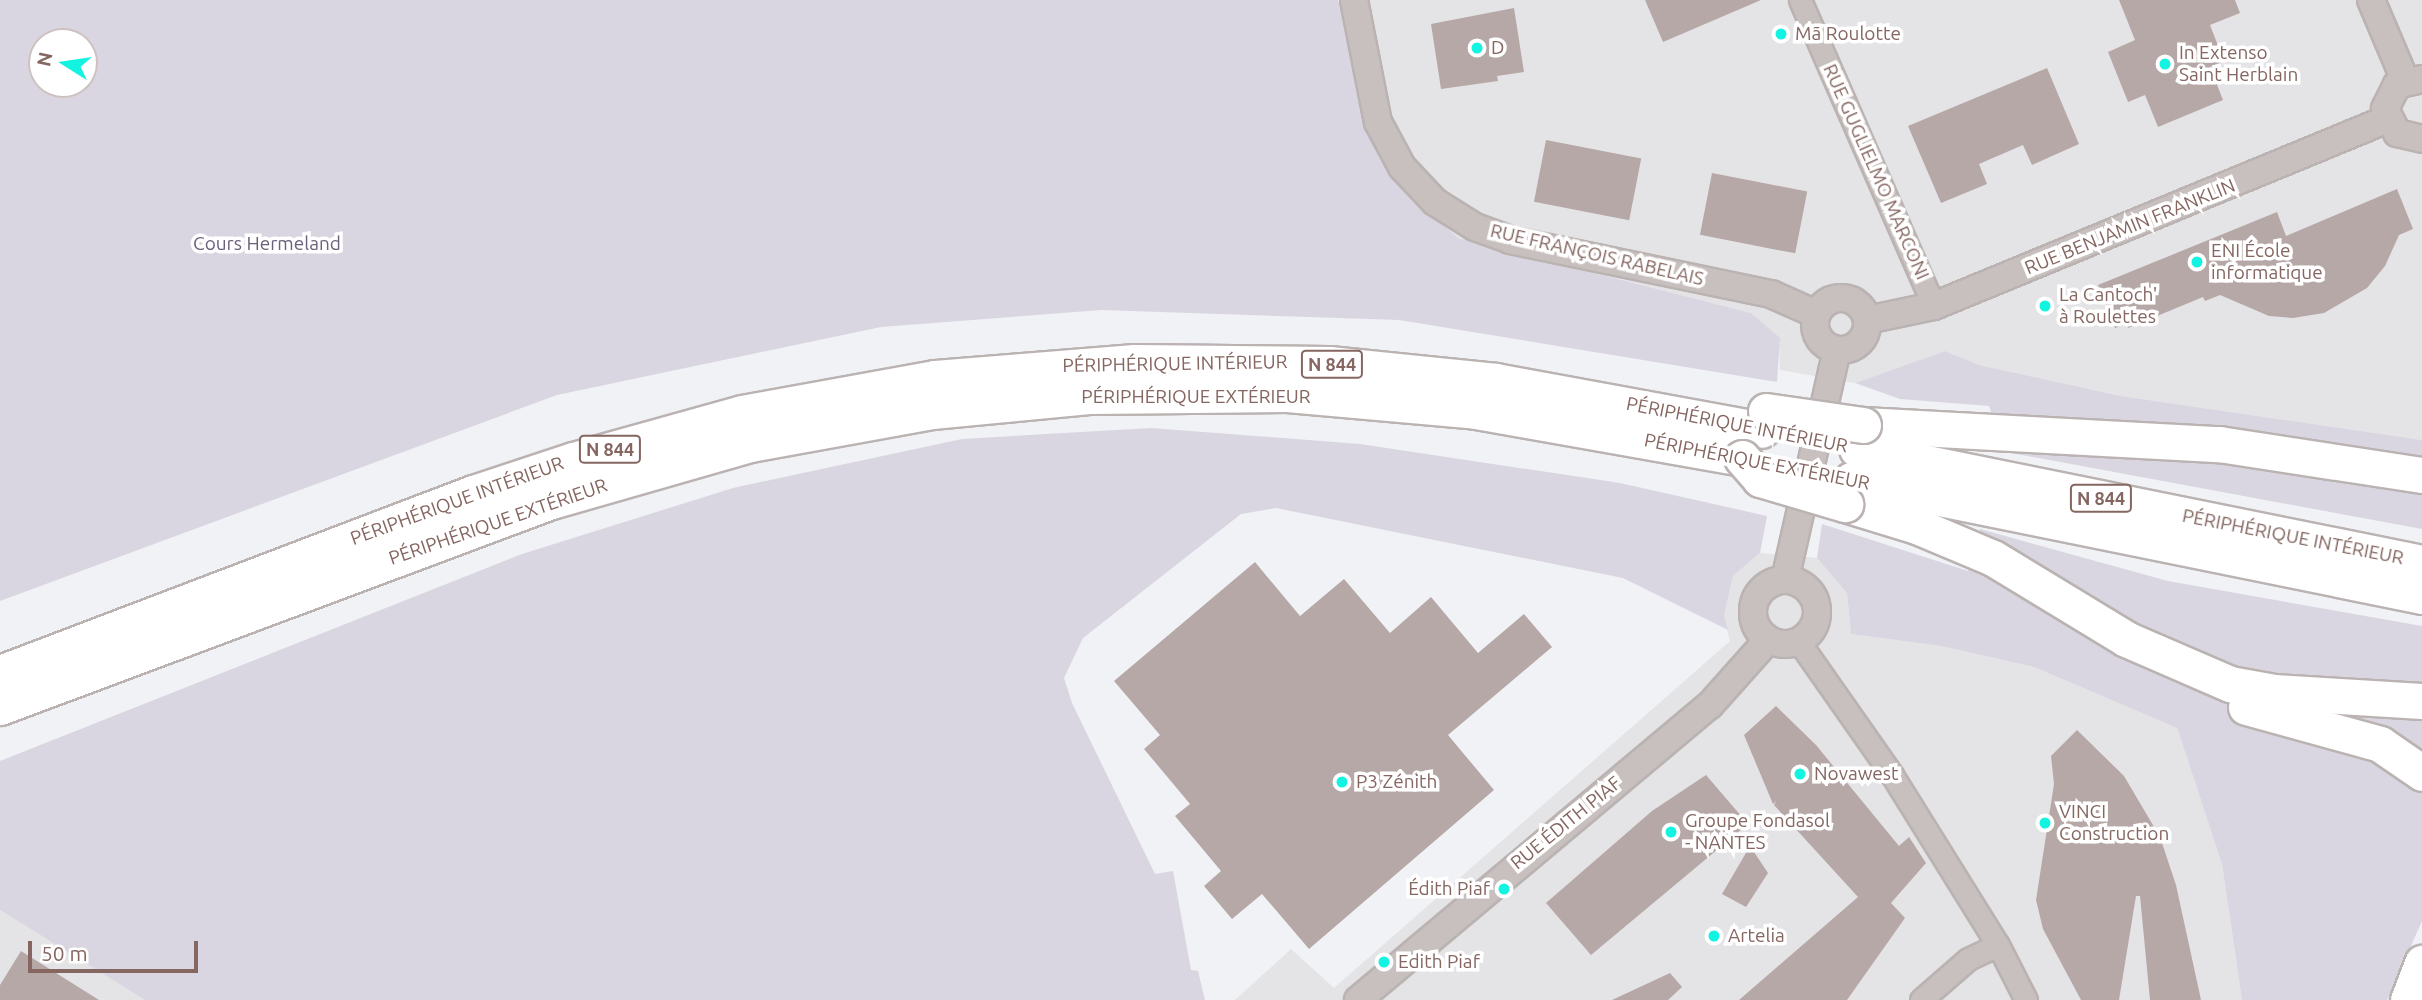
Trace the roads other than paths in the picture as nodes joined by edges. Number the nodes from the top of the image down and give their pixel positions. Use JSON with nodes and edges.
{"nodes":[{"id":1,"x":1354,"y":0,"type":"edge"},
{"id":2,"x":1800,"y":0,"type":"edge"},
{"id":3,"x":2371,"y":0,"type":"edge"},
{"id":4,"x":2414,"y":79,"type":"edge"},
{"id":5,"x":2387,"y":119,"type":"junction"},
{"id":6,"x":2419,"y":144,"type":"edge"},
{"id":7,"x":1934,"y":306,"type":"junction"},
{"id":8,"x":1816,"y":314,"type":"junction"},
{"id":9,"x":1867,"y":320,"type":"junction"},
{"id":10,"x":1837,"y":350,"type":"junction"},
{"id":11,"x":1854,"y":464,"type":"junction"},
{"id":12,"x":2422,"y":475,"type":"edge"},
{"id":13,"x":2342,"y":563,"type":"junction"},
{"id":14,"x":2422,"y":563,"type":"edge"},
{"id":15,"x":1785,"y":580,"type":"junction"},
{"id":16,"x":2422,"y":596,"type":"edge"},
{"id":17,"x":2126,"y":639,"type":"junction"},
{"id":18,"x":1768,"y":640,"type":"junction"},
{"id":19,"x":1799,"y":642,"type":"junction"},
{"id":20,"x":0,"y":673,"type":"edge"},
{"id":21,"x":2422,"y":701,"type":"edge"},
{"id":22,"x":0,"y":707,"type":"edge"},
{"id":23,"x":2422,"y":773,"type":"edge"},
{"id":24,"x":1998,"y":945,"type":"junction"},
{"id":25,"x":2422,"y":963,"type":"edge"},
{"id":26,"x":1358,"y":1000,"type":"edge"},
{"id":27,"x":1922,"y":1000,"type":"edge"},
{"id":28,"x":2026,"y":1000,"type":"edge"},
{"id":29,"x":2408,"y":1000,"type":"edge"}],
"edges":[{"from":1,"to":8,"type":"street","name":"RUE FRANÇOIS RABELAIS"},
{"from":2,"to":7,"type":"street","name":"RUE GUGLIELMO MARCONI"},
{"from":3,"to":4,"type":"street"},
{"from":4,"to":5,"type":"street"},
{"from":5,"to":6,"type":"street"},
{"from":5,"to":7,"type":"street","name":"RUE BENJAMIN FRANKLIN"},
{"from":7,"to":9,"type":"street","name":"RUE BENJAMIN FRANKLIN"},
{"from":8,"to":9,"type":"street"},
{"from":8,"to":10,"type":"street"},
{"from":9,"to":10,"type":"street"},
{"from":10,"to":15,"type":"street"},
{"from":11,"to":12,"type":"highway"},
{"from":11,"to":13,"type":"highway","name":"PÉRIPHÉRIQUE INTÉRIEUR","number":"N 844"},
{"from":11,"to":17,"type":"highway"},
{"from":11,"to":20,"type":"highway","name":"PÉRIPHÉRIQUE INTÉRIEUR","number":"N 844"},
{"from":11,"to":22,"type":"highway","name":"PÉRIPHÉRIQUE EXTÉRIEUR","number":"N 844","bridge":true},
{"from":13,"to":14,"type":"highway","name":"PÉRIPHÉRIQUE INTÉRIEUR","number":"N 844"},
{"from":13,"to":16,"type":"highway","number":"N 844"},
{"from":15,"to":18,"type":"street"},
{"from":15,"to":19,"type":"street"},
{"from":17,"to":21,"type":"highway"},
{"from":17,"to":23,"type":"highway"},
{"from":18,"to":19,"type":"street"},
{"from":18,"to":26,"type":"street","name":"RUE ÉDITH PIAF"},
{"from":19,"to":24,"type":"street"},
{"from":24,"to":27,"type":"street"},
{"from":24,"to":28,"type":"street"},
{"from":25,"to":29,"type":"highway"}]}
